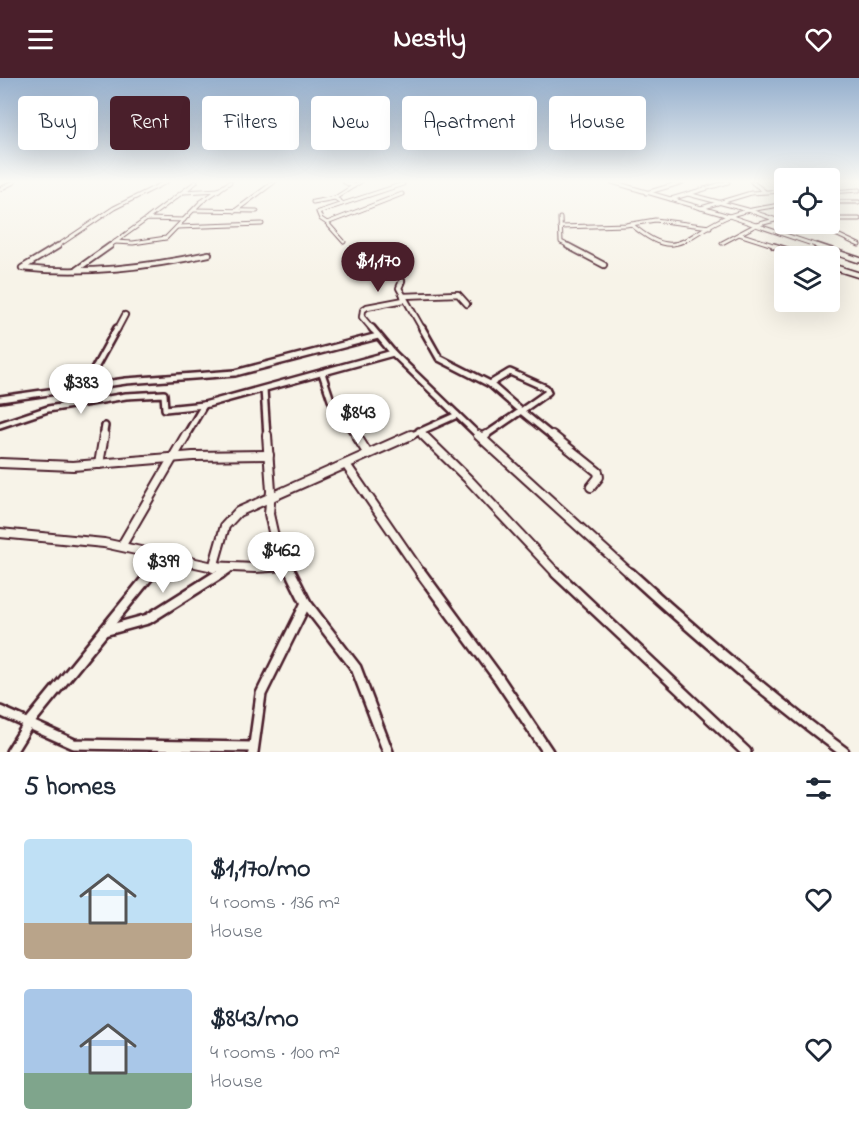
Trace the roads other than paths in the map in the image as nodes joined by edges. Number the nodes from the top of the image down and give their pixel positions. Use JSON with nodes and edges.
{"nodes":[{"id":1,"x":106,"y":213,"type":"edge"},
{"id":2,"x":154,"y":213,"type":"edge"},
{"id":3,"x":191,"y":213,"type":"edge"},
{"id":4,"x":319,"y":213,"type":"edge"},
{"id":5,"x":352,"y":213,"type":"edge"},
{"id":6,"x":718,"y":213,"type":"edge"},
{"id":7,"x":737,"y":213,"type":"edge"},
{"id":8,"x":757,"y":213,"type":"edge"},
{"id":9,"x":729,"y":216,"type":"junction"},
{"id":10,"x":560,"y":218,"type":"dead end"},
{"id":11,"x":147,"y":219,"type":"junction"},
{"id":12,"x":840,"y":219,"type":"edge"},
{"id":13,"x":859,"y":219,"type":"edge"},
{"id":14,"x":184,"y":220,"type":"junction"},
{"id":15,"x":774,"y":220,"type":"edge"},
{"id":16,"x":774,"y":220,"type":"edge"},
{"id":17,"x":327,"y":223,"type":"junction"},
{"id":18,"x":262,"y":224,"type":"dead end"},
{"id":19,"x":631,"y":224,"type":"junction"},
{"id":20,"x":756,"y":225,"type":"junction"},
{"id":21,"x":177,"y":227,"type":"junction"},
{"id":22,"x":560,"y":227,"type":"junction"},
{"id":23,"x":710,"y":227,"type":"junction"},
{"id":24,"x":739,"y":234,"type":"junction"},
{"id":25,"x":835,"y":234,"type":"edge"},
{"id":26,"x":115,"y":242,"type":"junction"},
{"id":27,"x":344,"y":242,"type":"dead end"},
{"id":28,"x":722,"y":243,"type":"dead end"},
{"id":29,"x":859,"y":245,"type":"edge"},
{"id":30,"x":775,"y":246,"type":"edge"},
{"id":31,"x":209,"y":254,"type":"dead end"},
{"id":32,"x":859,"y":260,"type":"edge"},
{"id":33,"x":604,"y":265,"type":"dead end"},
{"id":34,"x":840,"y":269,"type":"edge"},
{"id":35,"x":75,"y":270,"type":"junction"},
{"id":36,"x":859,"y":275,"type":"edge"},
{"id":37,"x":402,"y":281,"type":"dead end"},
{"id":38,"x":404,"y":298,"type":"junction"},
{"id":39,"x":467,"y":304,"type":"dead end"},
{"id":40,"x":125,"y":315,"type":"dead end"},
{"id":41,"x":378,"y":336,"type":"junction"},
{"id":42,"x":393,"y":353,"type":"junction"},
{"id":43,"x":322,"y":374,"type":"junction"},
{"id":44,"x":490,"y":384,"type":"junction"},
{"id":45,"x":85,"y":386,"type":"junction"},
{"id":46,"x":264,"y":389,"type":"junction"},
{"id":47,"x":0,"y":399,"type":"edge"},
{"id":48,"x":204,"y":405,"type":"junction"},
{"id":49,"x":521,"y":411,"type":"junction"},
{"id":50,"x":457,"y":415,"type":"junction"},
{"id":51,"x":0,"y":424,"type":"edge"},
{"id":52,"x":105,"y":426,"type":"dead end"},
{"id":53,"x":419,"y":432,"type":"junction"},
{"id":54,"x":483,"y":437,"type":"junction"},
{"id":55,"x":368,"y":454,"type":"junction"},
{"id":56,"x":269,"y":455,"type":"junction"},
{"id":57,"x":172,"y":458,"type":"junction"},
{"id":58,"x":0,"y":463,"type":"edge"},
{"id":59,"x":99,"y":464,"type":"junction"},
{"id":60,"x":346,"y":466,"type":"junction"},
{"id":61,"x":591,"y":488,"type":"dead end"},
{"id":62,"x":269,"y":497,"type":"junction"},
{"id":63,"x":2,"y":535,"type":"edge"},
{"id":64,"x":122,"y":545,"type":"junction"},
{"id":65,"x":164,"y":558,"type":"junction"},
{"id":66,"x":286,"y":566,"type":"junction"},
{"id":67,"x":213,"y":568,"type":"junction"},
{"id":68,"x":228,"y":569,"type":"junction"},
{"id":69,"x":306,"y":603,"type":"junction"},
{"id":70,"x":103,"y":631,"type":"junction"},
{"id":71,"x":0,"y":711,"type":"edge"},
{"id":72,"x":29,"y":723,"type":"junction"},
{"id":73,"x":252,"y":750,"type":"edge"},
{"id":74,"x":11,"y":752,"type":"edge"},
{"id":75,"x":388,"y":752,"type":"edge"},
{"id":76,"x":548,"y":752,"type":"edge"},
{"id":77,"x":746,"y":752,"type":"edge"},
{"id":78,"x":844,"y":752,"type":"edge"}],
"edges":[{"from":1,"to":35,"type":"street"},
{"from":2,"to":11,"type":"street"},
{"from":3,"to":14,"type":"street"},
{"from":4,"to":17,"type":"street"},
{"from":5,"to":17,"type":"street"},
{"from":6,"to":9,"type":"street"},
{"from":7,"to":9,"type":"street"},
{"from":8,"to":15,"type":"street"},
{"from":9,"to":20,"type":"street"},
{"from":9,"to":23,"type":"street"},
{"from":10,"to":22,"type":"street"},
{"from":11,"to":14,"type":"street"},
{"from":11,"to":26,"type":"street"},
{"from":12,"to":13,"type":"street"},
{"from":14,"to":21,"type":"street"},
{"from":16,"to":20,"type":"street"},
{"from":17,"to":27,"type":"street"},
{"from":18,"to":21,"type":"street"},
{"from":19,"to":22,"type":"street"},
{"from":19,"to":23,"type":"street"},
{"from":19,"to":23,"type":"street"},
{"from":20,"to":24,"type":"street"},
{"from":20,"to":32,"type":"street"},
{"from":21,"to":26,"type":"street"},
{"from":22,"to":33,"type":"street"},
{"from":24,"to":28,"type":"street"},
{"from":24,"to":30,"type":"street"},
{"from":25,"to":29,"type":"street"},
{"from":26,"to":35,"type":"street"},
{"from":31,"to":35,"type":"street"},
{"from":34,"to":36,"type":"street"},
{"from":37,"to":38,"type":"street"},
{"from":38,"to":39,"type":"street"},
{"from":38,"to":41,"type":"street"},
{"from":38,"to":44,"type":"street"},
{"from":40,"to":45,"type":"street"},
{"from":41,"to":42,"type":"street"},
{"from":41,"to":45,"type":"street"},
{"from":42,"to":43,"type":"street"},
{"from":42,"to":50,"type":"street"},
{"from":43,"to":46,"type":"street"},
{"from":43,"to":55,"type":"street"},
{"from":44,"to":49,"type":"street"},
{"from":44,"to":49,"type":"street"},
{"from":45,"to":47,"type":"street"},
{"from":46,"to":48,"type":"street"},
{"from":46,"to":56,"type":"street"},
{"from":48,"to":51,"type":"street"},
{"from":48,"to":57,"type":"street"},
{"from":49,"to":54,"type":"street"},
{"from":49,"to":61,"type":"street"},
{"from":50,"to":53,"type":"street"},
{"from":50,"to":54,"type":"street"},
{"from":52,"to":59,"type":"street"},
{"from":53,"to":55,"type":"street"},
{"from":53,"to":77,"type":"street"},
{"from":54,"to":78,"type":"street"},
{"from":55,"to":60,"type":"street"},
{"from":56,"to":57,"type":"street"},
{"from":56,"to":62,"type":"street"},
{"from":57,"to":59,"type":"street"},
{"from":57,"to":64,"type":"street"},
{"from":58,"to":59,"type":"street"},
{"from":60,"to":62,"type":"street"},
{"from":60,"to":76,"type":"street"},
{"from":62,"to":66,"type":"street"},
{"from":62,"to":67,"type":"street"},
{"from":63,"to":64,"type":"street"},
{"from":64,"to":65,"type":"street"},
{"from":65,"to":67,"type":"street"},
{"from":65,"to":70,"type":"street"},
{"from":66,"to":68,"type":"street"},
{"from":66,"to":69,"type":"street"},
{"from":67,"to":68,"type":"street"},
{"from":68,"to":70,"type":"street"},
{"from":69,"to":73,"type":"street"},
{"from":69,"to":75,"type":"street"},
{"from":70,"to":72,"type":"street"},
{"from":71,"to":72,"type":"street"},
{"from":72,"to":73,"type":"street"},
{"from":72,"to":74,"type":"street"}]}
